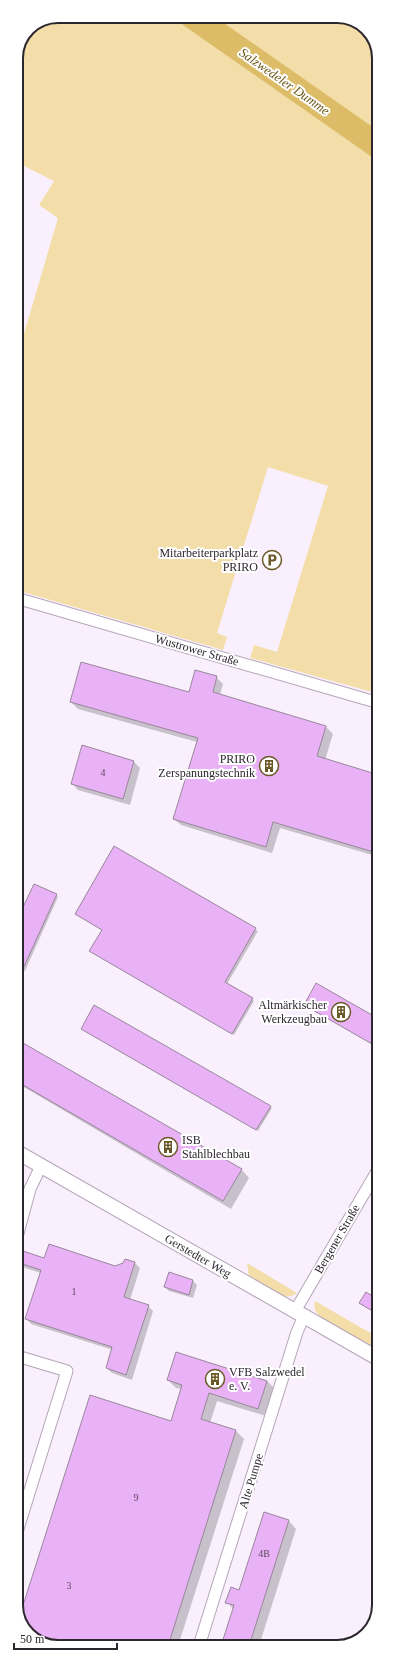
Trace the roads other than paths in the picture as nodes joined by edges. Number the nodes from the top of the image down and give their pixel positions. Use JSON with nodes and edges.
{"nodes":[{"id":1,"x":23,"y":600,"type":"edge"},
{"id":2,"x":372,"y":701,"type":"edge"},
{"id":3,"x":23,"y":1156,"type":"edge"},
{"id":4,"x":41,"y":1166,"type":"junction"},
{"id":5,"x":372,"y":1181,"type":"edge"},
{"id":6,"x":23,"y":1215,"type":"edge"},
{"id":7,"x":300,"y":1314,"type":"junction"},
{"id":8,"x":372,"y":1355,"type":"edge"},
{"id":9,"x":23,"y":1358,"type":"edge"},
{"id":10,"x":23,"y":1513,"type":"edge"},
{"id":11,"x":201,"y":1640,"type":"edge"}],
"edges":[{"from":1,"to":2,"type":"street","name":"Wustrower Straße"},
{"from":3,"to":4,"type":"street","name":"Gerstedter Weg"},
{"from":4,"to":6,"type":"street"},
{"from":4,"to":7,"type":"street","name":"Gerstedter Weg"},
{"from":5,"to":7,"type":"street","name":"Bergener Straße"},
{"from":7,"to":8,"type":"street","name":"Gerstedter Weg"},
{"from":7,"to":11,"type":"street","name":"Alte Pumpe"},
{"from":9,"to":10,"type":"street"}]}
